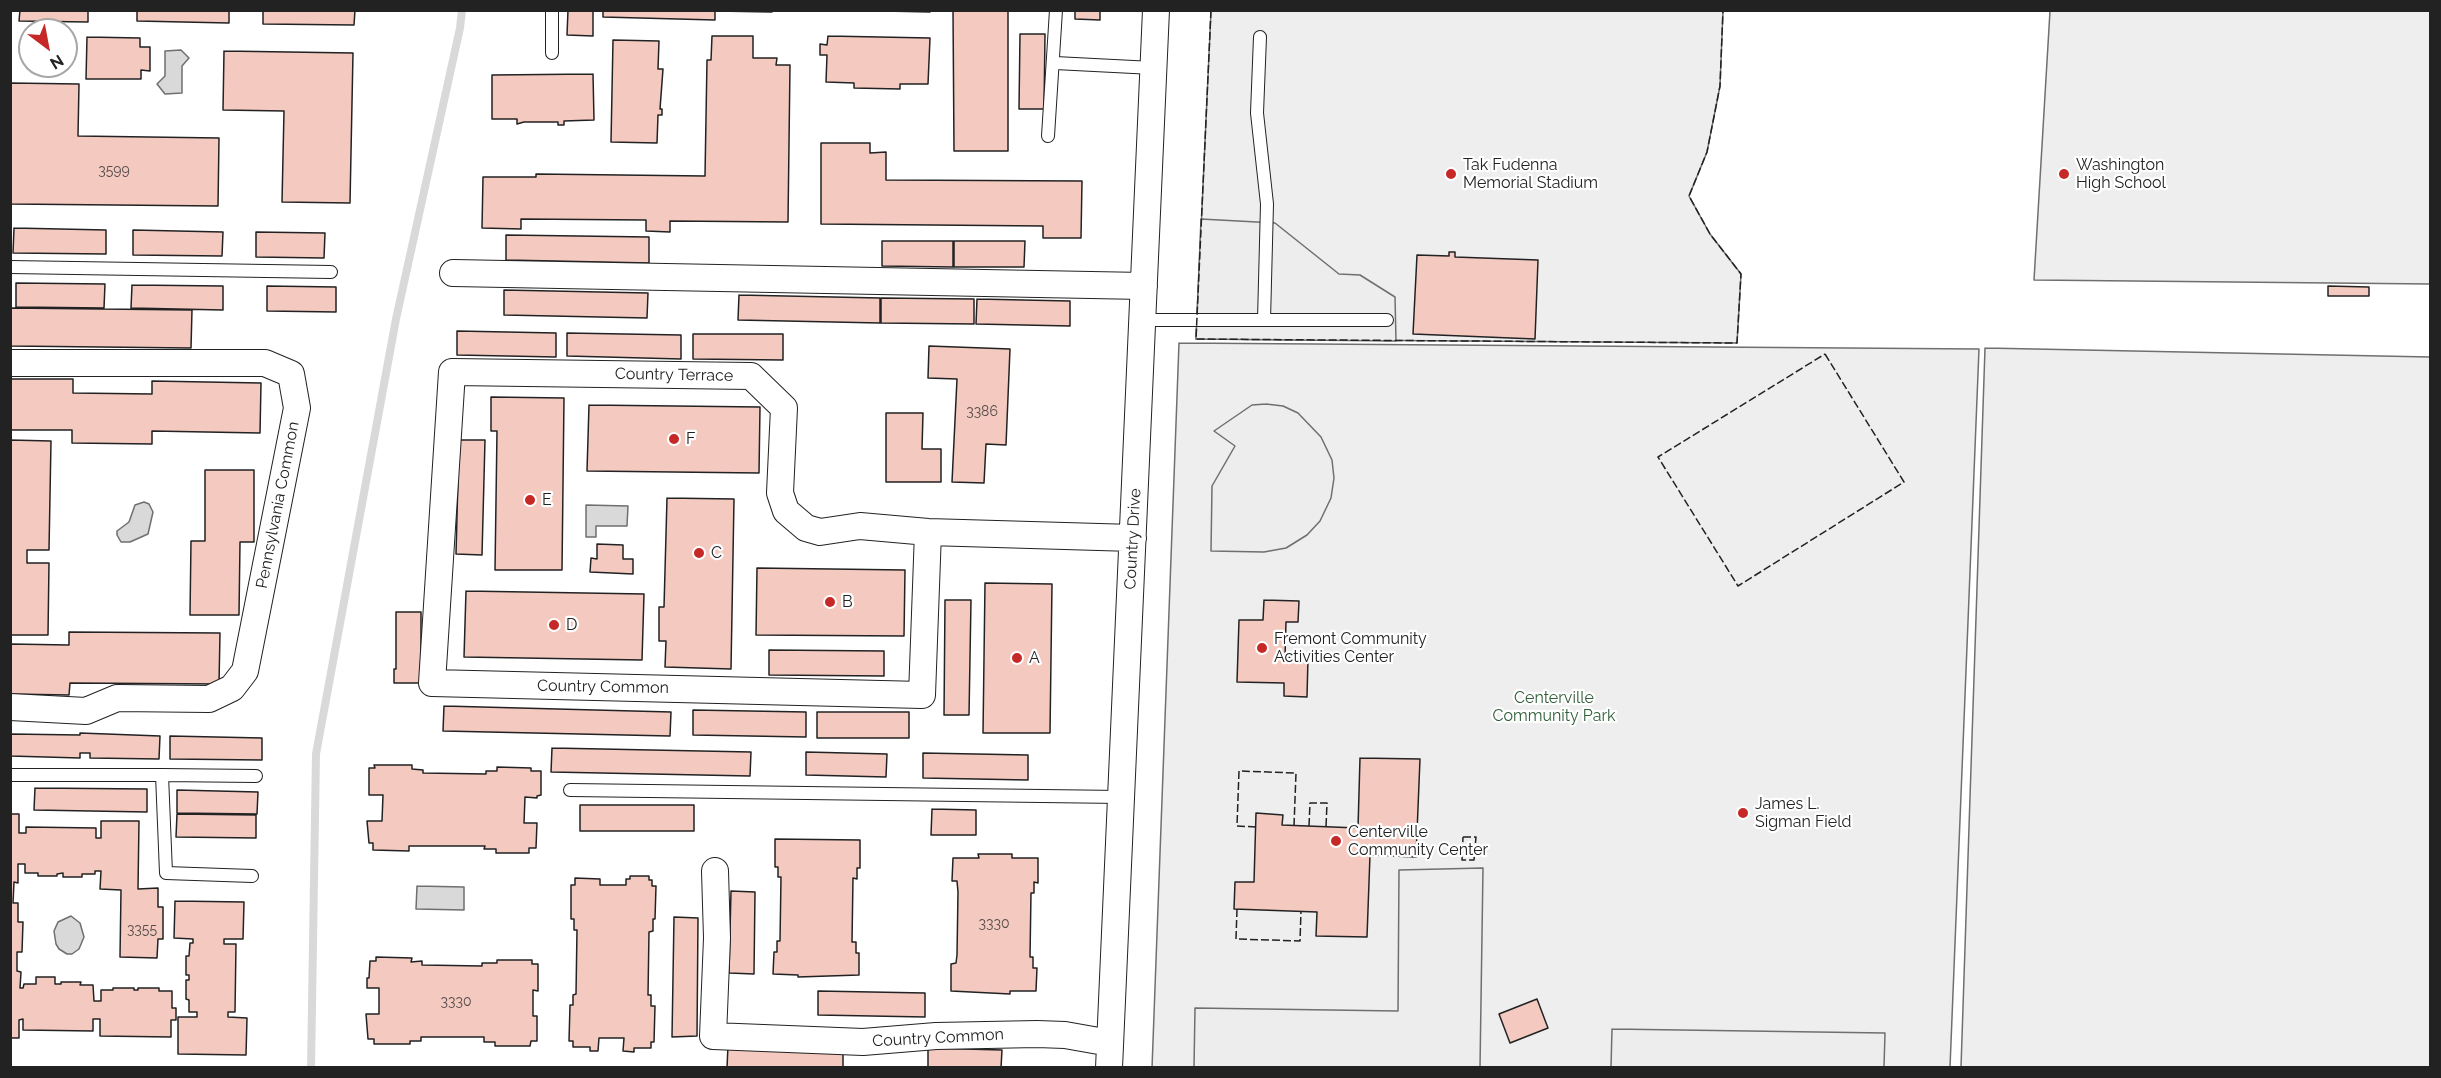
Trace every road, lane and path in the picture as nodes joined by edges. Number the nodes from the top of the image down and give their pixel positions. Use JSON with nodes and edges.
{"nodes":[{"id":1,"x":552,"y":10,"type":"edge"},
{"id":2,"x":1056,"y":10,"type":"edge"},
{"id":3,"x":1156,"y":10,"type":"edge"},
{"id":4,"x":1260,"y":38,"type":"dead end"},
{"id":5,"x":552,"y":53,"type":"dead end"},
{"id":6,"x":1055,"y":63,"type":"junction"},
{"id":7,"x":1153,"y":68,"type":"junction"},
{"id":8,"x":1048,"y":136,"type":"dead end"},
{"id":9,"x":10,"y":267,"type":"edge"},
{"id":10,"x":331,"y":272,"type":"dead end"},
{"id":11,"x":453,"y":273,"type":"dead end"},
{"id":12,"x":1144,"y":286,"type":"junction"},
{"id":13,"x":1142,"y":320,"type":"junction"},
{"id":14,"x":1264,"y":320,"type":"junction"},
{"id":15,"x":1387,"y":320,"type":"dead end"},
{"id":16,"x":10,"y":363,"type":"edge"},
{"id":17,"x":452,"y":372,"type":"joint"},
{"id":18,"x":927,"y":531,"type":"junction"},
{"id":19,"x":1133,"y":538,"type":"junction"},
{"id":20,"x":10,"y":707,"type":"edge"},
{"id":21,"x":10,"y":775,"type":"edge"},
{"id":22,"x":162,"y":775,"type":"junction"},
{"id":23,"x":256,"y":776,"type":"dead end"},
{"id":24,"x":570,"y":790,"type":"dead end"},
{"id":25,"x":1121,"y":797,"type":"junction"},
{"id":26,"x":715,"y":871,"type":"dead end"},
{"id":27,"x":252,"y":876,"type":"dead end"},
{"id":28,"x":1110,"y":1055,"type":"edge"}],
"edges":[{"from":1,"to":5,"type":"lane"},
{"from":2,"to":6,"type":"lane"},
{"from":3,"to":7,"type":"street","name":"Country Drive"},
{"from":4,"to":14,"type":"lane"},
{"from":6,"to":7,"type":"lane"},
{"from":6,"to":8,"type":"lane"},
{"from":7,"to":12,"type":"street","name":"Country Drive"},
{"from":9,"to":10,"type":"lane"},
{"from":11,"to":12,"type":"street"},
{"from":12,"to":13,"type":"street","name":"Country Drive"},
{"from":13,"to":14,"type":"lane"},
{"from":13,"to":19,"type":"street","name":"Country Drive"},
{"from":14,"to":15,"type":"lane"},
{"from":16,"to":20,"type":"street","name":"Pennsylvania Common"},
{"from":17,"to":18,"type":"street","name":"Country Terrace"},
{"from":17,"to":18,"type":"street","name":"Country Common"},
{"from":18,"to":19,"type":"street","name":"Country Terrace"},
{"from":19,"to":25,"type":"street","name":"Country Drive"},
{"from":21,"to":22,"type":"lane"},
{"from":22,"to":23,"type":"lane"},
{"from":22,"to":27,"type":"lane"},
{"from":24,"to":25,"type":"lane"},
{"from":25,"to":28,"type":"street","name":"Country Drive"},
{"from":26,"to":28,"type":"street","name":"Country Common"}]}
